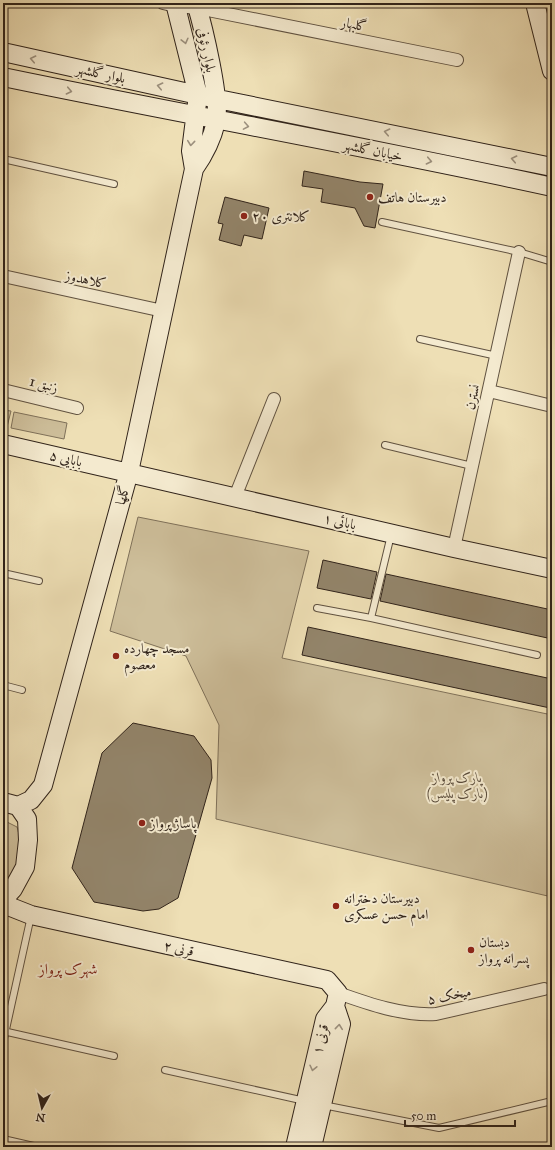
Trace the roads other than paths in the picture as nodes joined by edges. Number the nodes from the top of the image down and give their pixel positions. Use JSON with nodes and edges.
{"nodes":[{"id":1,"x":535,"y":3,"type":"edge"},
{"id":2,"x":171,"y":4,"type":"edge"},
{"id":3,"x":197,"y":5,"type":"edge"},
{"id":4,"x":3,"y":52,"type":"edge"},
{"id":5,"x":456,"y":60,"type":"dead end"},
{"id":6,"x":552,"y":71,"type":"edge"},
{"id":7,"x":3,"y":77,"type":"edge"},
{"id":8,"x":198,"y":95,"type":"junction"},
{"id":9,"x":217,"y":97,"type":"junction"},
{"id":10,"x":194,"y":116,"type":"junction"},
{"id":11,"x":217,"y":120,"type":"junction"},
{"id":12,"x":3,"y":159,"type":"edge"},
{"id":13,"x":552,"y":167,"type":"edge"},
{"id":14,"x":194,"y":169,"type":"junction"},
{"id":15,"x":114,"y":184,"type":"dead end"},
{"id":16,"x":552,"y":187,"type":"edge"},
{"id":17,"x":382,"y":222,"type":"dead end"},
{"id":18,"x":520,"y":252,"type":"junction"},
{"id":19,"x":552,"y":262,"type":"edge"},
{"id":20,"x":3,"y":276,"type":"edge"},
{"id":21,"x":163,"y":311,"type":"junction"},
{"id":22,"x":420,"y":339,"type":"dead end"},
{"id":23,"x":497,"y":356,"type":"junction"},
{"id":24,"x":3,"y":390,"type":"edge"},
{"id":25,"x":489,"y":391,"type":"junction"},
{"id":26,"x":274,"y":399,"type":"dead end"},
{"id":27,"x":552,"y":406,"type":"edge"},
{"id":28,"x":77,"y":408,"type":"dead end"},
{"id":29,"x":3,"y":444,"type":"edge"},
{"id":30,"x":385,"y":446,"type":"dead end"},
{"id":31,"x":472,"y":466,"type":"junction"},
{"id":32,"x":129,"y":472,"type":"junction"},
{"id":33,"x":235,"y":497,"type":"junction"},
{"id":34,"x":391,"y":533,"type":"junction"},
{"id":35,"x":454,"y":548,"type":"junction"},
{"id":36,"x":552,"y":569,"type":"edge"},
{"id":37,"x":3,"y":573,"type":"edge"},
{"id":38,"x":39,"y":581,"type":"dead end"},
{"id":39,"x":316,"y":608,"type":"dead end"},
{"id":40,"x":371,"y":618,"type":"junction"},
{"id":41,"x":537,"y":655,"type":"dead end"},
{"id":42,"x":3,"y":685,"type":"edge"},
{"id":43,"x":22,"y":690,"type":"dead end"},
{"id":44,"x":11,"y":804,"type":"edge"},
{"id":45,"x":3,"y":900,"type":"edge"},
{"id":46,"x":3,"y":904,"type":"edge"},
{"id":47,"x":31,"y":915,"type":"junction"},
{"id":48,"x":544,"y":989,"type":"dead end"},
{"id":49,"x":336,"y":1000,"type":"junction"},
{"id":50,"x":4,"y":1032,"type":"edge"},
{"id":51,"x":3,"y":1043,"type":"edge"},
{"id":52,"x":114,"y":1056,"type":"dead end"},
{"id":53,"x":166,"y":1070,"type":"dead end"},
{"id":54,"x":552,"y":1101,"type":"edge"},
{"id":55,"x":313,"y":1103,"type":"junction"},
{"id":56,"x":3,"y":1139,"type":"edge"},
{"id":57,"x":38,"y":1147,"type":"edge"},
{"id":58,"x":295,"y":1147,"type":"edge"},
{"id":59,"x":312,"y":1147,"type":"edge"}],
"edges":[{"from":1,"to":6,"type":"main road"},
{"from":2,"to":3,"type":"street","name":"گلبهار"},
{"from":2,"to":8,"type":"main road","name":"بلوار رئوفی","one_way":true},
{"from":3,"to":5,"type":"street","name":"گلبهار"},
{"from":3,"to":9,"type":"main road","name":"بلوار رئوفی"},
{"from":8,"to":4,"type":"main road","name":"بلوار گلشهر","one_way":true},
{"from":7,"to":10,"type":"main road","name":"بلوار گلشهر","one_way":true},
{"from":8,"to":9,"type":"main road","name":"خیابان گلشهر"},
{"from":8,"to":10,"type":"main road"},
{"from":9,"to":11,"type":"main road","name":"بلوار رئوفی"},
{"from":13,"to":9,"type":"main road","name":"خیابان گلشهر","one_way":true},
{"from":10,"to":11,"type":"main road","name":"خیابان گلشهر"},
{"from":10,"to":14,"type":"main road","one_way":true},
{"from":11,"to":14,"type":"main road"},
{"from":11,"to":16,"type":"main road","name":"خیابان گلشهر","one_way":true},
{"from":12,"to":15,"type":"lane"},
{"from":14,"to":21,"type":"main road","name":"گلها"},
{"from":17,"to":18,"type":"lane"},
{"from":18,"to":19,"type":"lane"},
{"from":18,"to":23,"type":"street","name":"نسترن"},
{"from":20,"to":21,"type":"street","name":"کلاهدوز"},
{"from":21,"to":32,"type":"main road","name":"گلها"},
{"from":22,"to":23,"type":"lane"},
{"from":23,"to":25,"type":"street","name":"نسترن"},
{"from":24,"to":28,"type":"street","name":"زنبق 1"},
{"from":25,"to":27,"type":"street"},
{"from":25,"to":31,"type":"street","name":"نسترن"},
{"from":26,"to":33,"type":"street"},
{"from":29,"to":32,"type":"main road","name":"۵ بابایی"},
{"from":30,"to":31,"type":"lane"},
{"from":31,"to":35,"type":"street","name":"نسترن"},
{"from":32,"to":33,"type":"main road","name":"بابائی ۱"},
{"from":32,"to":44,"type":"main road","name":"گلها"},
{"from":33,"to":34,"type":"main road","name":"بابائی ۱"},
{"from":34,"to":35,"type":"main road","name":"بابائی ۱"},
{"from":34,"to":40,"type":"lane"},
{"from":35,"to":36,"type":"main road","name":"بابائی ۱"},
{"from":37,"to":38,"type":"lane"},
{"from":39,"to":40,"type":"lane"},
{"from":40,"to":41,"type":"lane"},
{"from":42,"to":43,"type":"lane"},
{"from":44,"to":45,"type":"main road"},
{"from":46,"to":47,"type":"main road","name":"قرنی ۲"},
{"from":47,"to":49,"type":"main road","name":"قرنی ۲"},
{"from":47,"to":50,"type":"lane"},
{"from":48,"to":49,"type":"street","name":"میخک ۵"},
{"from":49,"to":55,"type":"main road","name":"قرنی ۱"},
{"from":50,"to":51,"type":"lane"},
{"from":50,"to":52,"type":"lane"},
{"from":53,"to":55,"type":"lane"},
{"from":54,"to":55,"type":"lane"},
{"from":55,"to":58,"type":"main road","name":"قرنی ۱"},
{"from":55,"to":59,"type":"main road","name":"قرنی ۱"},
{"from":56,"to":57,"type":"lane"}]}
